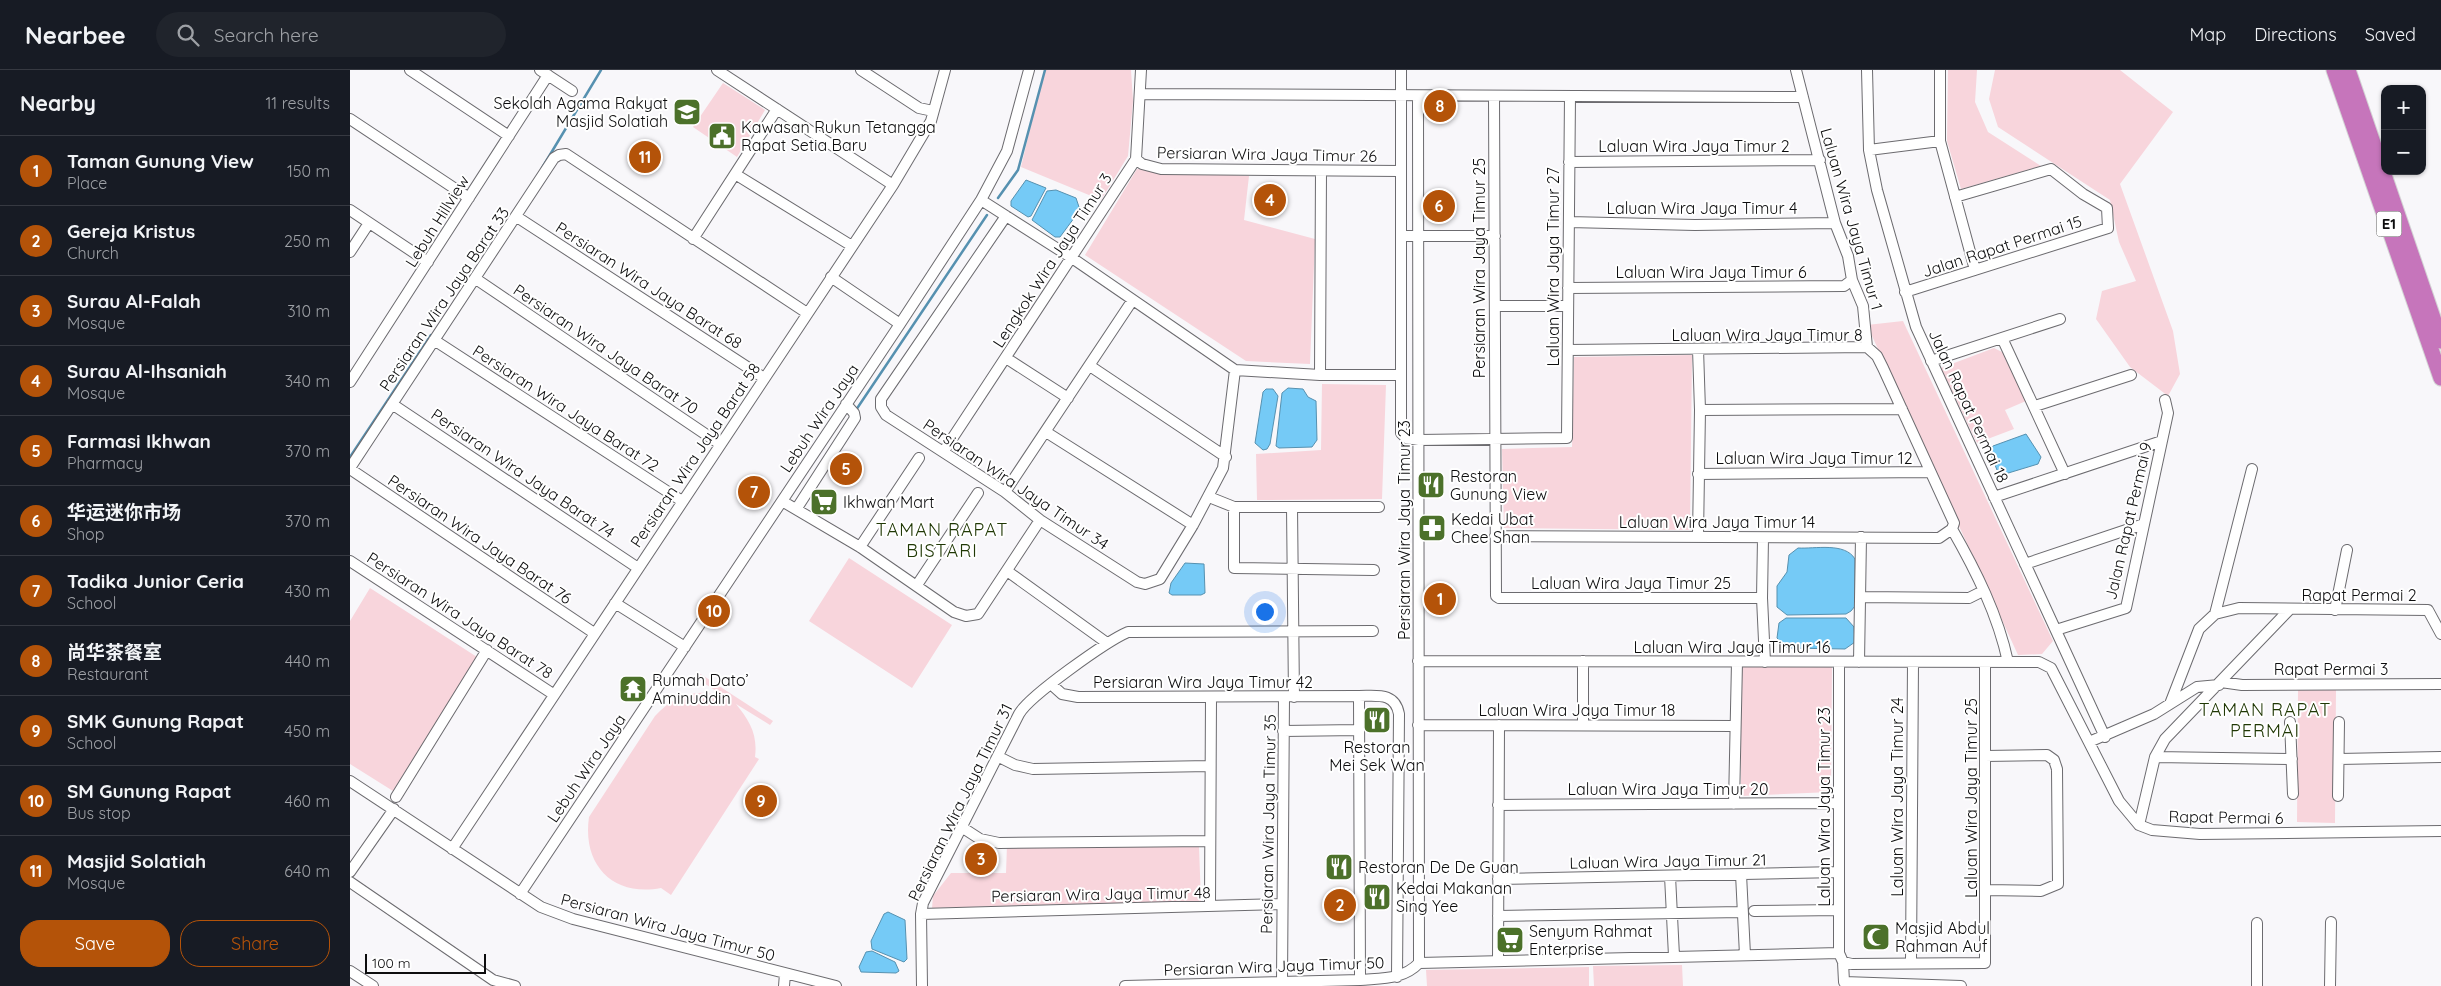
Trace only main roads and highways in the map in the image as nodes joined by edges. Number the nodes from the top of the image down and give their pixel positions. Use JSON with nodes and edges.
{"nodes":[{"id":1,"x":2334,"y":70,"type":"edge"},
{"id":2,"x":2348,"y":70,"type":"edge"},
{"id":3,"x":2441,"y":341,"type":"edge"},
{"id":4,"x":2441,"y":378,"type":"edge"}],
"edges":[{"from":1,"to":4,"type":"highway","number":"E1"},
{"from":2,"to":3,"type":"highway","number":"E1"}]}
